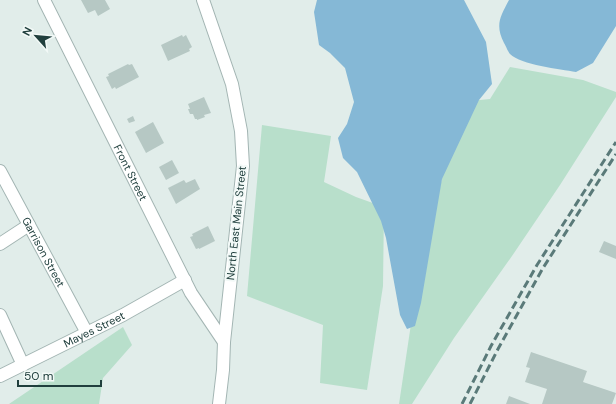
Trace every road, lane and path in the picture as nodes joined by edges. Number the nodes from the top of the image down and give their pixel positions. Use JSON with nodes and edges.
{"nodes":[{"id":1,"x":44,"y":0,"type":"edge"},
{"id":2,"x":203,"y":0,"type":"edge"},
{"id":3,"x":0,"y":171,"type":"edge"},
{"id":4,"x":29,"y":225,"type":"junction"},
{"id":5,"x":0,"y":244,"type":"edge"},
{"id":6,"x":185,"y":280,"type":"junction"},
{"id":7,"x":0,"y":315,"type":"edge"},
{"id":8,"x":87,"y":333,"type":"junction"},
{"id":9,"x":224,"y":342,"type":"junction"},
{"id":10,"x":23,"y":365,"type":"junction"},
{"id":11,"x":0,"y":376,"type":"edge"},
{"id":12,"x":219,"y":404,"type":"edge"}],
"edges":[{"from":1,"to":6,"type":"street","name":"Front Street"},
{"from":2,"to":9,"type":"street","name":"North East Main Street"},
{"from":3,"to":4,"type":"street","name":"Garrison Street"},
{"from":4,"to":5,"type":"street"},
{"from":4,"to":8,"type":"street","name":"Garrison Street"},
{"from":6,"to":8,"type":"street","name":"Mayes Street"},
{"from":6,"to":9,"type":"street","name":"Front Street"},
{"from":7,"to":10,"type":"street"},
{"from":8,"to":10,"type":"street","name":"Mayes Street"},
{"from":9,"to":12,"type":"street","name":"North East Main Street"},
{"from":10,"to":11,"type":"street","name":"Mayes Street"}]}
